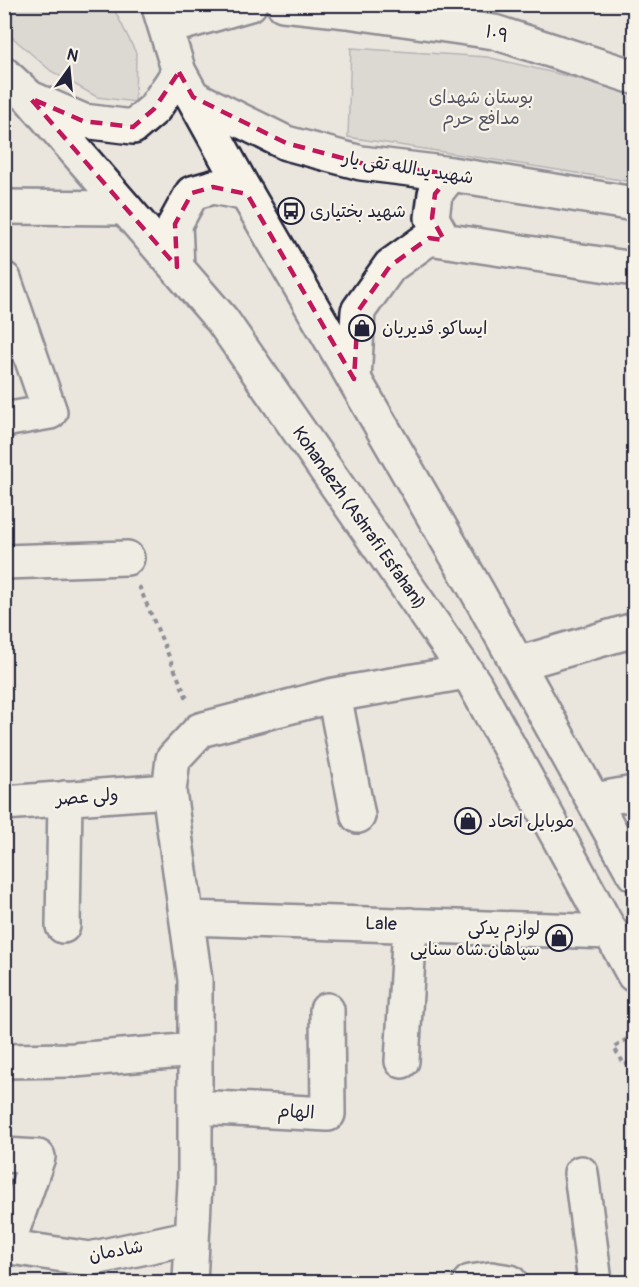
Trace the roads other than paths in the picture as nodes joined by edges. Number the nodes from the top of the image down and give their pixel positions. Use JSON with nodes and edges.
{"nodes":[{"id":1,"x":283,"y":4,"type":"edge"},
{"id":2,"x":230,"y":7,"type":"edge"},
{"id":3,"x":162,"y":16,"type":"edge"},
{"id":4,"x":495,"y":18,"type":"edge"},
{"id":5,"x":4,"y":74,"type":"edge"},
{"id":6,"x":634,"y":77,"type":"edge"},
{"id":7,"x":186,"y":85,"type":"junction"},
{"id":8,"x":17,"y":94,"type":"edge"},
{"id":9,"x":451,"y":174,"type":"junction"},
{"id":10,"x":247,"y":194,"type":"junction"},
{"id":11,"x":634,"y":204,"type":"edge"},
{"id":12,"x":4,"y":207,"type":"edge"},
{"id":13,"x":126,"y":208,"type":"junction"},
{"id":14,"x":444,"y":240,"type":"junction"},
{"id":15,"x":177,"y":267,"type":"junction"},
{"id":16,"x":634,"y":269,"type":"edge"},
{"id":17,"x":4,"y":279,"type":"edge"},
{"id":18,"x":354,"y":379,"type":"junction"},
{"id":19,"x":4,"y":420,"type":"edge"},
{"id":20,"x":127,"y":558,"type":"road end"},
{"id":21,"x":4,"y":562,"type":"edge"},
{"id":22,"x":634,"y":630,"type":"edge"},
{"id":23,"x":517,"y":664,"type":"junction"},
{"id":24,"x":466,"y":672,"type":"junction"},
{"id":25,"x":334,"y":695,"type":"junction"},
{"id":26,"x":169,"y":791,"type":"junction"},
{"id":27,"x":634,"y":793,"type":"edge"},
{"id":28,"x":65,"y":798,"type":"junction"},
{"id":29,"x":594,"y":800,"type":"junction"},
{"id":30,"x":4,"y":803,"type":"edge"},
{"id":31,"x":358,"y":816,"type":"dead end"},
{"id":32,"x":634,"y":874,"type":"edge"},
{"id":33,"x":187,"y":918,"type":"junction"},
{"id":34,"x":410,"y":925,"type":"junction"},
{"id":35,"x":63,"y":926,"type":"dead end"},
{"id":36,"x":610,"y":932,"type":"junction"},
{"id":37,"x":634,"y":975,"type":"edge"},
{"id":38,"x":327,"y":1010,"type":"dead end"},
{"id":39,"x":195,"y":1050,"type":"junction"},
{"id":40,"x":4,"y":1061,"type":"edge"},
{"id":41,"x":402,"y":1061,"type":"dead end"},
{"id":42,"x":195,"y":1107,"type":"junction"},
{"id":43,"x":4,"y":1155,"type":"edge"},
{"id":44,"x":581,"y":1173,"type":"dead end"},
{"id":45,"x":192,"y":1237,"type":"junction"},
{"id":46,"x":6,"y":1246,"type":"edge"},
{"id":47,"x":190,"y":1282,"type":"edge"},
{"id":48,"x":470,"y":1282,"type":"edge"},
{"id":49,"x":510,"y":1282,"type":"edge"},
{"id":50,"x":595,"y":1282,"type":"edge"}],
"edges":[{"from":1,"to":4,"type":"street","name":"۱۰۹"},
{"from":2,"to":3,"type":"street"},
{"from":3,"to":7,"type":"street"},
{"from":4,"to":6,"type":"street","name":"۱۰۹"},
{"from":5,"to":8,"type":"street"},
{"from":7,"to":8,"type":"street"},
{"from":7,"to":9,"type":"street","name":"شهید یدالله تقی یار"},
{"from":7,"to":10,"type":"street"},
{"from":8,"to":13,"type":"street","name":"Kohandezh (Ashrafi Esfahani)"},
{"from":9,"to":11,"type":"street","name":"شهید یدالله تقی یار"},
{"from":9,"to":14,"type":"street"},
{"from":10,"to":15,"type":"street"},
{"from":10,"to":18,"type":"street"},
{"from":12,"to":13,"type":"street"},
{"from":13,"to":15,"type":"street","name":"Kohandezh (Ashrafi Esfahani)"},
{"from":14,"to":16,"type":"street"},
{"from":14,"to":18,"type":"street"},
{"from":15,"to":24,"type":"street","name":"Kohandezh (Ashrafi Esfahani)"},
{"from":17,"to":19,"type":"street"},
{"from":18,"to":23,"type":"street"},
{"from":20,"to":21,"type":"street"},
{"from":22,"to":23,"type":"street"},
{"from":23,"to":29,"type":"street"},
{"from":24,"to":25,"type":"street"},
{"from":24,"to":36,"type":"street","name":"Kohandezh (Ashrafi Esfahani)"},
{"from":25,"to":26,"type":"street"},
{"from":25,"to":31,"type":"street"},
{"from":26,"to":28,"type":"street","name":"ولی عصر"},
{"from":26,"to":33,"type":"street"},
{"from":27,"to":29,"type":"street"},
{"from":28,"to":30,"type":"street","name":"ولی عصر"},
{"from":28,"to":35,"type":"street"},
{"from":29,"to":32,"type":"street"},
{"from":33,"to":34,"type":"street","name":"Lale"},
{"from":33,"to":39,"type":"street"},
{"from":34,"to":36,"type":"street","name":"Lale"},
{"from":34,"to":41,"type":"street"},
{"from":36,"to":37,"type":"street","name":"Kohandezh (Ashrafi Esfahani)"},
{"from":38,"to":42,"type":"street","name":"الهام"},
{"from":39,"to":40,"type":"street"},
{"from":39,"to":42,"type":"street"},
{"from":42,"to":45,"type":"street"},
{"from":43,"to":46,"type":"street"},
{"from":44,"to":50,"type":"street"},
{"from":45,"to":46,"type":"street","name":"شادمان"},
{"from":45,"to":47,"type":"street"},
{"from":48,"to":49,"type":"street"}]}
